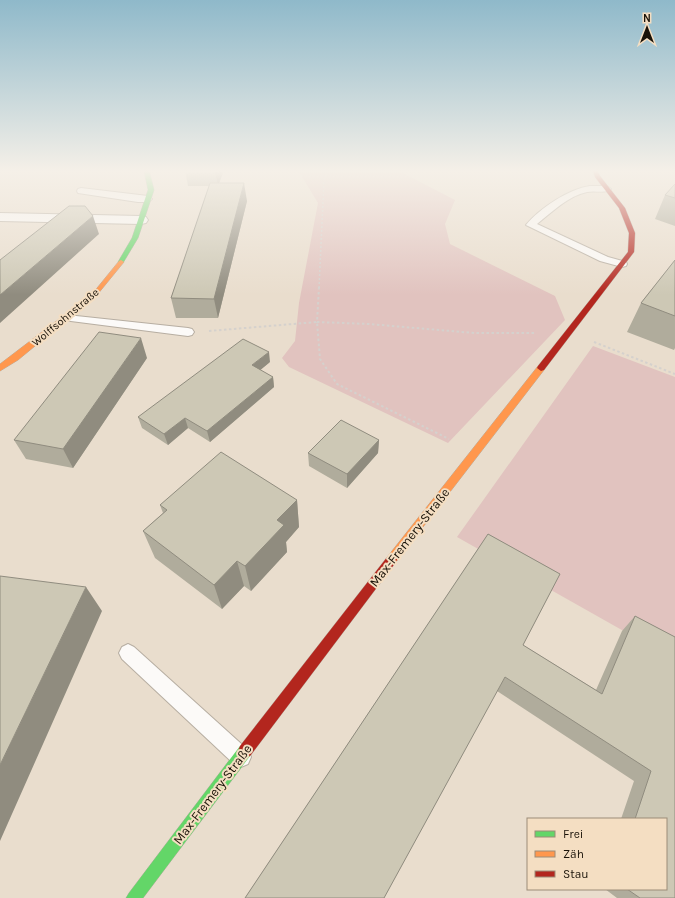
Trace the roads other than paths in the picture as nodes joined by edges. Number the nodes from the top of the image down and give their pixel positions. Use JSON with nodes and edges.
{"nodes":[{"id":1,"x":144,"y":212,"type":"edge"},
{"id":2,"x":547,"y":212,"type":"edge"},
{"id":3,"x":624,"y":212,"type":"edge"},
{"id":4,"x":0,"y":217,"type":"edge"},
{"id":5,"x":141,"y":220,"type":"junction"},
{"id":6,"x":622,"y":264,"type":"junction"},
{"id":7,"x":67,"y":318,"type":"junction"},
{"id":8,"x":188,"y":332,"type":"road end"},
{"id":9,"x":0,"y":368,"type":"edge"},
{"id":10,"x":128,"y":653,"type":"dead end"},
{"id":11,"x":241,"y":756,"type":"junction"},
{"id":12,"x":134,"y":898,"type":"edge"}],
"edges":[{"from":1,"to":5,"type":"street","name":"Wolffsohnstraße"},
{"from":2,"to":6,"type":"lane"},
{"from":3,"to":6,"type":"street","name":"Max-Fremery-Straße"},
{"from":4,"to":5,"type":"street"},
{"from":5,"to":7,"type":"street","name":"Wolffsohnstraße"},
{"from":6,"to":11,"type":"street","name":"Max-Fremery-Straße"},
{"from":7,"to":8,"type":"lane"},
{"from":7,"to":9,"type":"street","name":"Wolffsohnstraße"},
{"from":10,"to":11,"type":"lane"},
{"from":11,"to":12,"type":"street","name":"Max-Fremery-Straße"}]}
